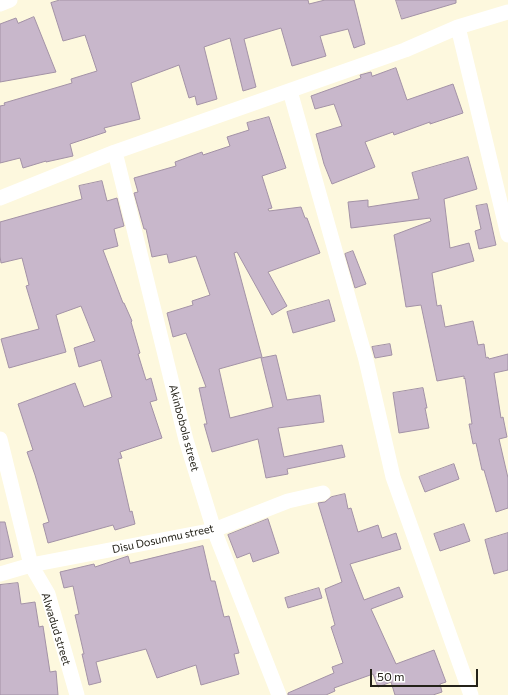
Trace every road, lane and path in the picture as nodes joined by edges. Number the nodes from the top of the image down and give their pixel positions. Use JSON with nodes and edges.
{"nodes":[{"id":1,"x":10,"y":0,"type":"edge"},
{"id":2,"x":0,"y":4,"type":"edge"},
{"id":3,"x":508,"y":12,"type":"edge"},
{"id":4,"x":458,"y":27,"type":"junction"},
{"id":5,"x":290,"y":91,"type":"junction"},
{"id":6,"x":115,"y":152,"type":"junction"},
{"id":7,"x":0,"y":198,"type":"edge"},
{"id":8,"x":508,"y":235,"type":"edge"},
{"id":9,"x":0,"y":439,"type":"edge"},
{"id":10,"x":323,"y":493,"type":"dead end"},
{"id":11,"x":214,"y":530,"type":"junction"},
{"id":12,"x":31,"y":565,"type":"junction"},
{"id":13,"x":0,"y":574,"type":"edge"},
{"id":14,"x":77,"y":695,"type":"edge"},
{"id":15,"x":279,"y":695,"type":"edge"},
{"id":16,"x":471,"y":695,"type":"edge"}],
"edges":[{"from":1,"to":2,"type":"street"},
{"from":3,"to":4,"type":"street"},
{"from":4,"to":5,"type":"street"},
{"from":4,"to":8,"type":"street"},
{"from":5,"to":6,"type":"street"},
{"from":5,"to":16,"type":"street"},
{"from":6,"to":7,"type":"street"},
{"from":6,"to":11,"type":"street","name":"Akinbobola street"},
{"from":9,"to":12,"type":"street","name":"Alwadud street"},
{"from":10,"to":11,"type":"street","name":"Disu Dosunmu street"},
{"from":11,"to":12,"type":"street","name":"Disu Dosunmu street"},
{"from":11,"to":15,"type":"street","name":"Akinbobola street"},
{"from":12,"to":13,"type":"street","name":"Disu Dosunmu street"},
{"from":12,"to":14,"type":"street","name":"Alwadud street"}]}
